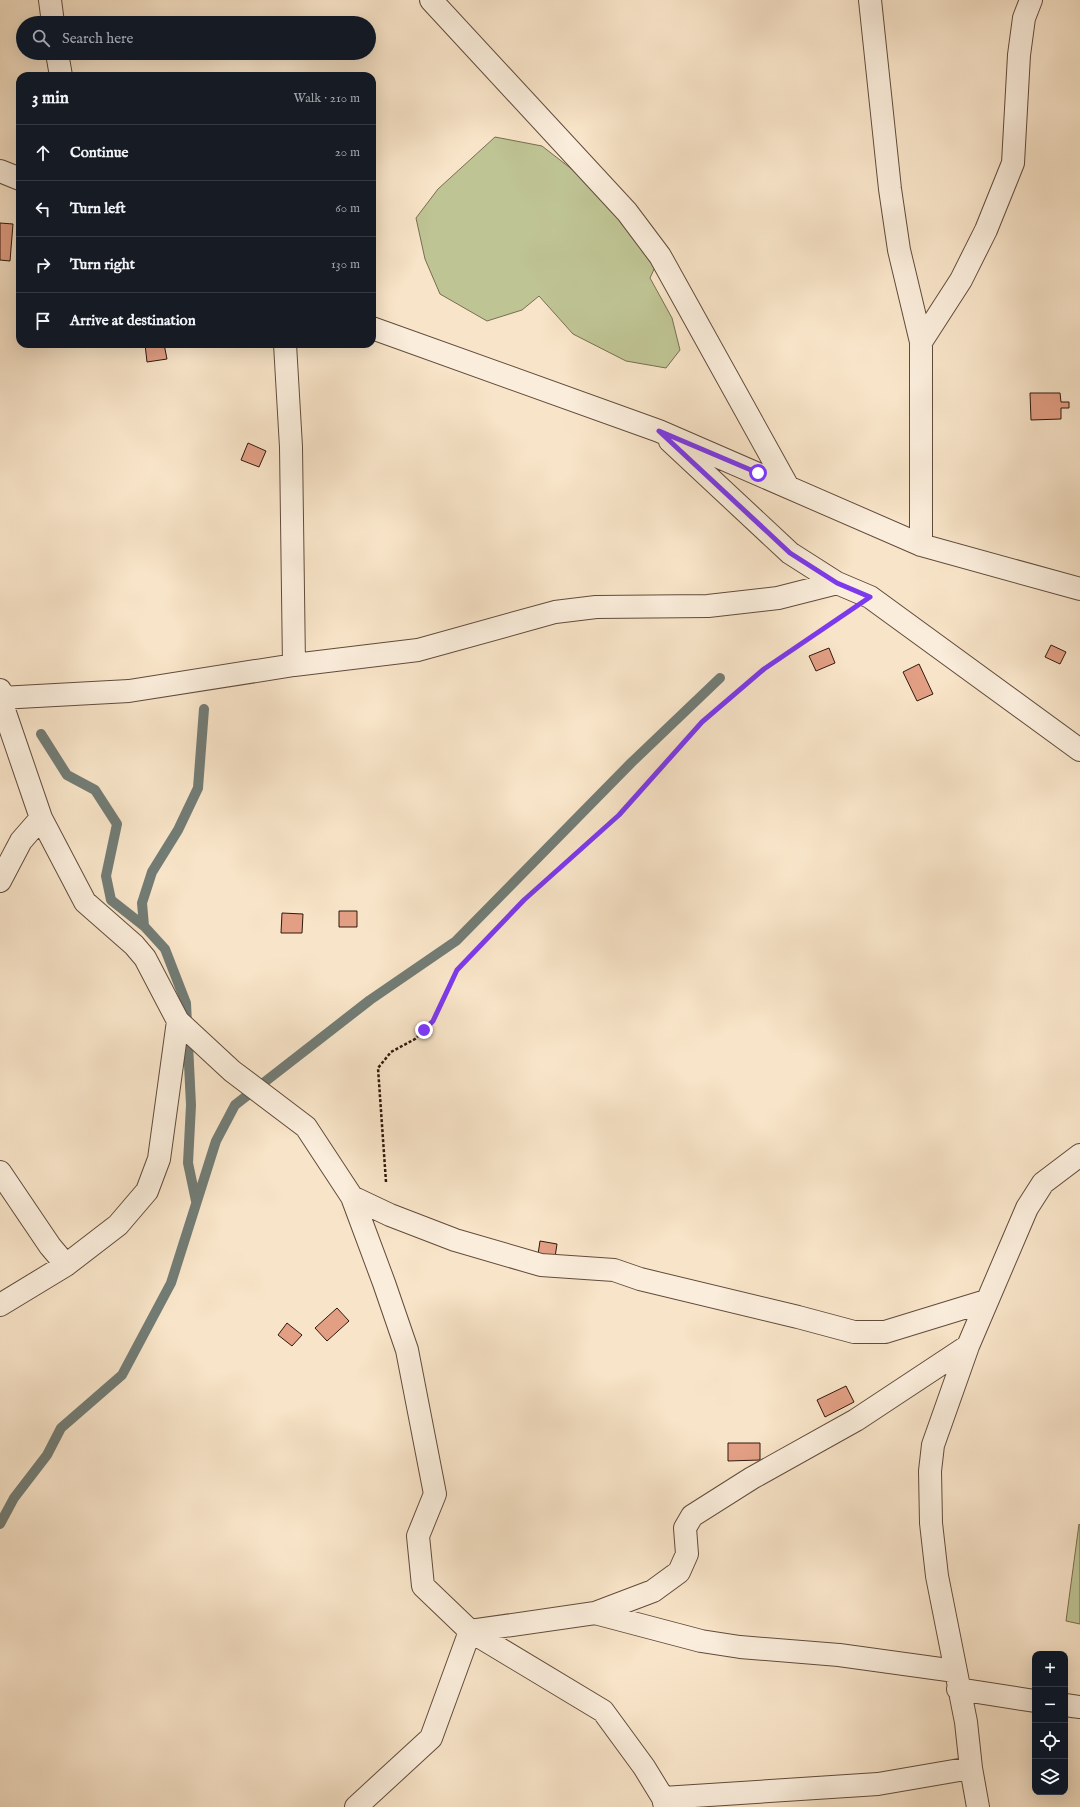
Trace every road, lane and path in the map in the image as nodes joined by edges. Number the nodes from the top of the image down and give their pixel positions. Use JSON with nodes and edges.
{"nodes":[{"id":1,"x":50,"y":0,"type":"edge"},
{"id":2,"x":431,"y":0,"type":"edge"},
{"id":3,"x":870,"y":0,"type":"edge"},
{"id":4,"x":1031,"y":0,"type":"edge"},
{"id":5,"x":52,"y":16,"type":"edge"},
{"id":6,"x":59,"y":60,"type":"edge"},
{"id":7,"x":60,"y":72,"type":"edge"},
{"id":8,"x":0,"y":171,"type":"edge"},
{"id":9,"x":16,"y":177,"type":"edge"},
{"id":10,"x":376,"y":329,"type":"edge"},
{"id":11,"x":921,"y":342,"type":"junction"},
{"id":12,"x":285,"y":348,"type":"edge"},
{"id":13,"x":659,"y":431,"type":"junction"},
{"id":14,"x":786,"y":485,"type":"junction"},
{"id":15,"x":921,"y":545,"type":"junction"},
{"id":16,"x":837,"y":583,"type":"junction"},
{"id":17,"x":1080,"y":589,"type":"edge"},
{"id":18,"x":870,"y":597,"type":"junction"},
{"id":19,"x":294,"y":665,"type":"junction"},
{"id":20,"x":1,"y":696,"type":"edge"},
{"id":21,"x":1080,"y":750,"type":"edge"},
{"id":22,"x":41,"y":818,"type":"junction"},
{"id":23,"x":0,"y":881,"type":"edge"},
{"id":24,"x":178,"y":1021,"type":"junction"},
{"id":25,"x":1080,"y":1155,"type":"edge"},
{"id":26,"x":0,"y":1172,"type":"edge"},
{"id":27,"x":352,"y":1197,"type":"junction"},
{"id":28,"x":390,"y":1215,"type":"junction"},
{"id":29,"x":66,"y":1265,"type":"junction"},
{"id":30,"x":986,"y":1301,"type":"junction"},
{"id":31,"x":0,"y":1305,"type":"edge"},
{"id":32,"x":968,"y":1346,"type":"junction"},
{"id":33,"x":595,"y":1613,"type":"junction"},
{"id":34,"x":470,"y":1631,"type":"junction"},
{"id":35,"x":957,"y":1680,"type":"junction"},
{"id":36,"x":1032,"y":1700,"type":"edge"},
{"id":37,"x":1068,"y":1706,"type":"edge"},
{"id":38,"x":1080,"y":1707,"type":"edge"},
{"id":39,"x":971,"y":1768,"type":"junction"},
{"id":40,"x":664,"y":1803,"type":"edge"},
{"id":41,"x":356,"y":1807,"type":"edge"},
{"id":42,"x":978,"y":1807,"type":"edge"}],
"edges":[{"from":1,"to":5,"type":"street"},
{"from":2,"to":14,"type":"street"},
{"from":3,"to":11,"type":"street"},
{"from":4,"to":11,"type":"street"},
{"from":6,"to":7,"type":"street"},
{"from":8,"to":9,"type":"street"},
{"from":10,"to":13,"type":"street"},
{"from":11,"to":15,"type":"street"},
{"from":12,"to":19,"type":"street"},
{"from":13,"to":14,"type":"street"},
{"from":13,"to":16,"type":"street"},
{"from":14,"to":15,"type":"street"},
{"from":15,"to":17,"type":"street"},
{"from":16,"to":18,"type":"street"},
{"from":16,"to":19,"type":"street"},
{"from":18,"to":21,"type":"street"},
{"from":18,"to":28,"type":"path"},
{"from":19,"to":20,"type":"street"},
{"from":20,"to":22,"type":"street"},
{"from":22,"to":23,"type":"street"},
{"from":22,"to":24,"type":"street"},
{"from":24,"to":27,"type":"street"},
{"from":24,"to":29,"type":"street"},
{"from":25,"to":30,"type":"street"},
{"from":26,"to":29,"type":"street"},
{"from":27,"to":28,"type":"street"},
{"from":27,"to":34,"type":"street"},
{"from":28,"to":30,"type":"street"},
{"from":29,"to":31,"type":"street"},
{"from":30,"to":32,"type":"street"},
{"from":32,"to":33,"type":"street"},
{"from":32,"to":35,"type":"street"},
{"from":33,"to":34,"type":"street"},
{"from":33,"to":35,"type":"street"},
{"from":34,"to":40,"type":"street"},
{"from":34,"to":41,"type":"street"},
{"from":35,"to":36,"type":"street"},
{"from":35,"to":39,"type":"street"},
{"from":37,"to":38,"type":"street"},
{"from":39,"to":40,"type":"street"},
{"from":39,"to":42,"type":"street"}]}
